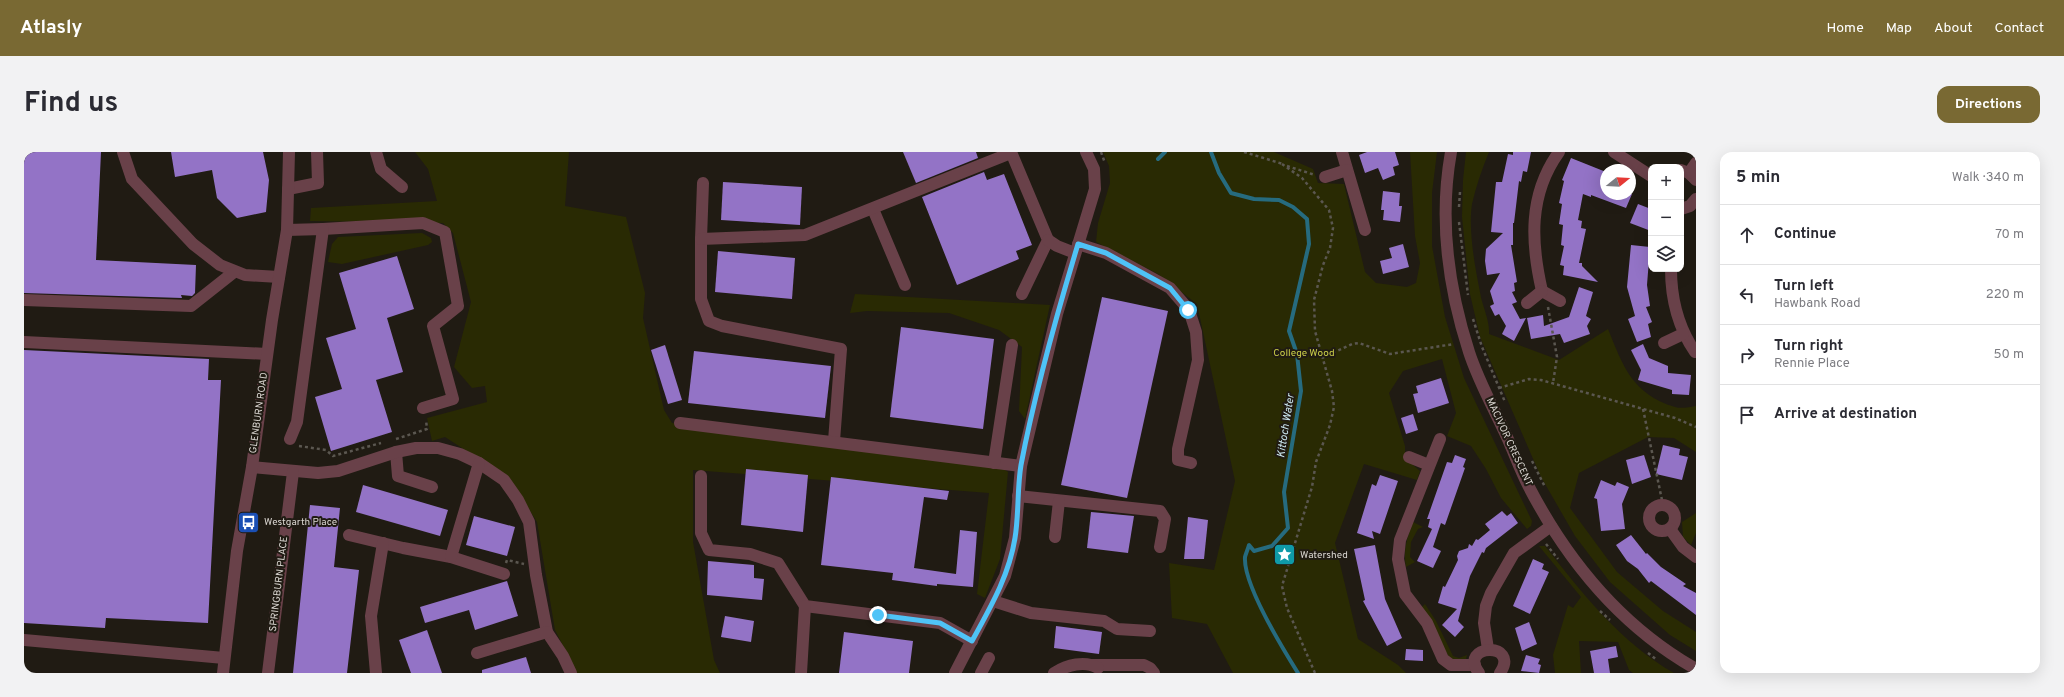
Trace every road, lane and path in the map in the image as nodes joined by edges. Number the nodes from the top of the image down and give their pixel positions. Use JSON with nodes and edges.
{"nodes":[{"id":1,"x":123,"y":152,"type":"edge"},
{"id":2,"x":289,"y":152,"type":"edge"},
{"id":3,"x":317,"y":152,"type":"edge"},
{"id":4,"x":376,"y":152,"type":"edge"},
{"id":5,"x":1085,"y":152,"type":"edge"},
{"id":6,"x":1244,"y":152,"type":"edge"},
{"id":7,"x":1342,"y":152,"type":"edge"},
{"id":8,"x":1451,"y":152,"type":"edge"},
{"id":9,"x":1559,"y":152,"type":"edge"},
{"id":10,"x":1614,"y":152,"type":"edge"},
{"id":11,"x":1011,"y":153,"type":"edge"},
{"id":12,"x":1696,"y":162,"type":"edge"},
{"id":13,"x":1282,"y":164,"type":"junction"},
{"id":14,"x":1347,"y":170,"type":"junction"},
{"id":15,"x":1648,"y":174,"type":"edge"},
{"id":16,"x":1689,"y":174,"type":"edge"},
{"id":17,"x":1325,"y":177,"type":"joint"},
{"id":18,"x":703,"y":183,"type":"dead end"},
{"id":19,"x":402,"y":187,"type":"dead end"},
{"id":20,"x":1460,"y":187,"type":"dead end"},
{"id":21,"x":288,"y":189,"type":"junction"},
{"id":22,"x":1696,"y":199,"type":"edge"},
{"id":23,"x":1684,"y":208,"type":"edge"},
{"id":24,"x":873,"y":209,"type":"junction"},
{"id":25,"x":1459,"y":209,"type":"dead end"},
{"id":26,"x":1459,"y":216,"type":"dead end"},
{"id":27,"x":323,"y":229,"type":"junction"},
{"id":28,"x":286,"y":230,"type":"junction"},
{"id":29,"x":1365,"y":230,"type":"dead end"},
{"id":30,"x":701,"y":239,"type":"junction"},
{"id":31,"x":1048,"y":240,"type":"junction"},
{"id":32,"x":1077,"y":249,"type":"junction"},
{"id":33,"x":234,"y":272,"type":"junction"},
{"id":34,"x":1671,"y":272,"type":"edge"},
{"id":35,"x":279,"y":277,"type":"junction"},
{"id":36,"x":905,"y":286,"type":"dead end"},
{"id":37,"x":1544,"y":292,"type":"junction"},
{"id":38,"x":1022,"y":294,"type":"dead end"},
{"id":39,"x":24,"y":300,"type":"edge"},
{"id":40,"x":1469,"y":300,"type":"dead end"},
{"id":41,"x":1560,"y":301,"type":"dead end"},
{"id":42,"x":1527,"y":303,"type":"dead end"},
{"id":43,"x":1472,"y":314,"type":"dead end"},
{"id":44,"x":1683,"y":334,"type":"junction"},
{"id":45,"x":24,"y":342,"type":"edge"},
{"id":46,"x":1664,"y":343,"type":"dead end"},
{"id":47,"x":1454,"y":344,"type":"dead end"},
{"id":48,"x":1012,"y":345,"type":"dead end"},
{"id":49,"x":1695,"y":352,"type":"dead end"},
{"id":50,"x":267,"y":354,"type":"junction"},
{"id":51,"x":1322,"y":358,"type":"junction"},
{"id":52,"x":1553,"y":383,"type":"junction"},
{"id":53,"x":1499,"y":388,"type":"junction"},
{"id":54,"x":1507,"y":407,"type":"dead end"},
{"id":55,"x":423,"y":408,"type":"joint"},
{"id":56,"x":1643,"y":409,"type":"junction"},
{"id":57,"x":680,"y":423,"type":"dead end"},
{"id":58,"x":1696,"y":427,"type":"edge"},
{"id":59,"x":290,"y":439,"type":"joint"},
{"id":60,"x":1440,"y":439,"type":"dead end"},
{"id":61,"x":391,"y":440,"type":"dead end"},
{"id":62,"x":834,"y":441,"type":"junction"},
{"id":63,"x":384,"y":442,"type":"dead end"},
{"id":64,"x":396,"y":452,"type":"junction"},
{"id":65,"x":1528,"y":454,"type":"dead end"},
{"id":66,"x":1409,"y":457,"type":"dead end"},
{"id":67,"x":994,"y":462,"type":"junction"},
{"id":68,"x":479,"y":463,"type":"junction"},
{"id":69,"x":1191,"y":463,"type":"dead end"},
{"id":70,"x":1430,"y":465,"type":"junction"},
{"id":71,"x":1021,"y":466,"type":"junction"},
{"id":72,"x":252,"y":467,"type":"junction"},
{"id":73,"x":293,"y":472,"type":"junction"},
{"id":74,"x":701,"y":476,"type":"dead end"},
{"id":75,"x":432,"y":487,"type":"dead end"},
{"id":76,"x":1547,"y":491,"type":"dead end"},
{"id":77,"x":1018,"y":496,"type":"junction"},
{"id":78,"x":1059,"y":501,"type":"junction"},
{"id":79,"x":1663,"y":505,"type":"junction"},
{"id":80,"x":1551,"y":526,"type":"junction"},
{"id":81,"x":1670,"y":529,"type":"junction"},
{"id":82,"x":349,"y":535,"type":"dead end"},
{"id":83,"x":1055,"y":537,"type":"dead end"},
{"id":84,"x":383,"y":544,"type":"junction"},
{"id":85,"x":1160,"y":547,"type":"dead end"},
{"id":86,"x":452,"y":557,"type":"junction"},
{"id":87,"x":1696,"y":558,"type":"edge"},
{"id":88,"x":535,"y":566,"type":"junction"},
{"id":89,"x":504,"y":574,"type":"joint"},
{"id":90,"x":993,"y":601,"type":"junction"},
{"id":91,"x":805,"y":606,"type":"junction"},
{"id":92,"x":1150,"y":631,"type":"dead end"},
{"id":93,"x":547,"y":632,"type":"junction"},
{"id":94,"x":24,"y":640,"type":"edge"},
{"id":95,"x":972,"y":641,"type":"junction"},
{"id":96,"x":1488,"y":649,"type":"junction"},
{"id":97,"x":477,"y":653,"type":"dead end"},
{"id":98,"x":224,"y":658,"type":"junction"},
{"id":99,"x":989,"y":658,"type":"dead end"},
{"id":100,"x":1092,"y":665,"type":"junction"},
{"id":101,"x":1477,"y":669,"type":"edge"},
{"id":102,"x":1696,"y":669,"type":"edge"},
{"id":103,"x":222,"y":673,"type":"edge"},
{"id":104,"x":268,"y":673,"type":"edge"},
{"id":105,"x":376,"y":673,"type":"edge"},
{"id":106,"x":571,"y":673,"type":"edge"},
{"id":107,"x":801,"y":673,"type":"edge"},
{"id":108,"x":955,"y":673,"type":"edge"},
{"id":109,"x":981,"y":673,"type":"edge"},
{"id":110,"x":1054,"y":673,"type":"edge"},
{"id":111,"x":1101,"y":673,"type":"edge"},
{"id":112,"x":1154,"y":673,"type":"edge"},
{"id":113,"x":1315,"y":673,"type":"edge"},
{"id":114,"x":1500,"y":673,"type":"edge"}],
"edges":[{"from":1,"to":33,"type":"street"},
{"from":2,"to":21,"type":"street","name":"GLENBURN ROAD"},
{"from":3,"to":21,"type":"street"},
{"from":4,"to":19,"type":"street"},
{"from":5,"to":32,"type":"street"},
{"from":6,"to":13,"type":"path"},
{"from":7,"to":14,"type":"street"},
{"from":8,"to":80,"type":"street","name":"MACIVOR CRESCENT"},
{"from":9,"to":37,"type":"street"},
{"from":10,"to":15,"type":"street"},
{"from":11,"to":24,"type":"street"},
{"from":11,"to":31,"type":"street"},
{"from":12,"to":16,"type":"street"},
{"from":13,"to":17,"type":"path"},
{"from":13,"to":51,"type":"path"},
{"from":14,"to":17,"type":"street"},
{"from":14,"to":29,"type":"street"},
{"from":18,"to":30,"type":"street"},
{"from":20,"to":25,"type":"path"},
{"from":21,"to":28,"type":"street","name":"GLENBURN ROAD"},
{"from":22,"to":23,"type":"street"},
{"from":24,"to":30,"type":"street"},
{"from":24,"to":36,"type":"street"},
{"from":26,"to":40,"type":"path"},
{"from":27,"to":28,"type":"street"},
{"from":27,"to":55,"type":"street"},
{"from":27,"to":59,"type":"street"},
{"from":28,"to":35,"type":"street","name":"GLENBURN ROAD"},
{"from":30,"to":62,"type":"street"},
{"from":31,"to":32,"type":"street"},
{"from":31,"to":38,"type":"street"},
{"from":32,"to":69,"type":"street"},
{"from":32,"to":71,"type":"street"},
{"from":33,"to":35,"type":"street"},
{"from":33,"to":39,"type":"street"},
{"from":34,"to":44,"type":"street"},
{"from":35,"to":50,"type":"street","name":"GLENBURN ROAD"},
{"from":37,"to":41,"type":"street"},
{"from":37,"to":42,"type":"street"},
{"from":37,"to":52,"type":"path"},
{"from":43,"to":53,"type":"path"},
{"from":44,"to":46,"type":"street"},
{"from":44,"to":49,"type":"street"},
{"from":45,"to":50,"type":"street"},
{"from":47,"to":51,"type":"path"},
{"from":48,"to":67,"type":"street"},
{"from":50,"to":72,"type":"street","name":"GLENBURN ROAD"},
{"from":51,"to":113,"type":"path"},
{"from":52,"to":53,"type":"path"},
{"from":52,"to":56,"type":"path"},
{"from":53,"to":54,"type":"path"},
{"from":55,"to":61,"type":"path"},
{"from":56,"to":58,"type":"path"},
{"from":56,"to":79,"type":"path"},
{"from":57,"to":62,"type":"street"},
{"from":59,"to":63,"type":"path"},
{"from":60,"to":70,"type":"street"},
{"from":62,"to":67,"type":"street"},
{"from":64,"to":68,"type":"street"},
{"from":64,"to":73,"type":"street"},
{"from":64,"to":75,"type":"street"},
{"from":65,"to":76,"type":"path"},
{"from":66,"to":70,"type":"street"},
{"from":67,"to":71,"type":"street"},
{"from":68,"to":86,"type":"street"},
{"from":68,"to":88,"type":"street"},
{"from":70,"to":101,"type":"street"},
{"from":71,"to":77,"type":"street"},
{"from":72,"to":73,"type":"street"},
{"from":72,"to":98,"type":"street","name":"GLENBURN ROAD"},
{"from":73,"to":104,"type":"street","name":"SPRINGBURN PLACE"},
{"from":74,"to":91,"type":"street"},
{"from":77,"to":78,"type":"street"},
{"from":77,"to":90,"type":"street"},
{"from":78,"to":83,"type":"street"},
{"from":78,"to":85,"type":"street"},
{"from":79,"to":81,"type":"street"},
{"from":79,"to":81,"type":"street"},
{"from":80,"to":96,"type":"street"},
{"from":80,"to":102,"type":"street","name":"MACIVOR CRESCENT"},
{"from":81,"to":87,"type":"street"},
{"from":82,"to":84,"type":"street"},
{"from":84,"to":86,"type":"street"},
{"from":84,"to":105,"type":"street"},
{"from":86,"to":89,"type":"street"},
{"from":88,"to":89,"type":"path"},
{"from":88,"to":93,"type":"street"},
{"from":90,"to":92,"type":"street"},
{"from":90,"to":95,"type":"street"},
{"from":91,"to":95,"type":"street"},
{"from":91,"to":107,"type":"street"},
{"from":93,"to":97,"type":"street"},
{"from":93,"to":106,"type":"street"},
{"from":94,"to":98,"type":"street"},
{"from":95,"to":108,"type":"street"},
{"from":96,"to":101,"type":"street"},
{"from":96,"to":114,"type":"street"},
{"from":98,"to":103,"type":"street","name":"GLENBURN ROAD"},
{"from":99,"to":109,"type":"street"},
{"from":100,"to":110,"type":"street"},
{"from":100,"to":111,"type":"street"},
{"from":100,"to":112,"type":"street"}]}
